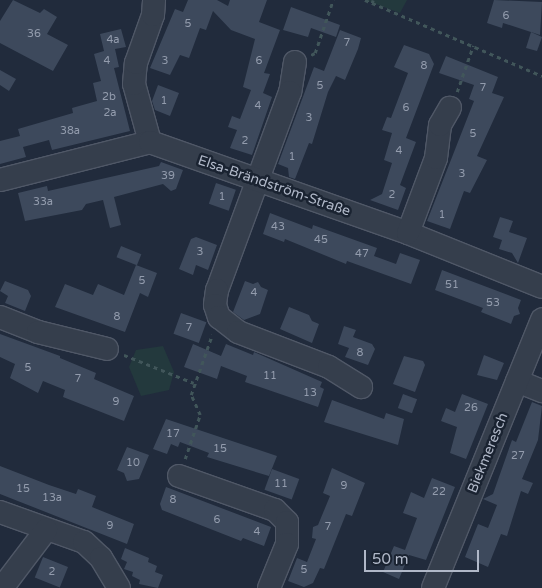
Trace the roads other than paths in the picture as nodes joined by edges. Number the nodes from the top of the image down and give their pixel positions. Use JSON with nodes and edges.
{"nodes":[{"id":1,"x":154,"y":0,"type":"edge"},
{"id":2,"x":294,"y":62,"type":"road end"},
{"id":3,"x":450,"y":108,"type":"road end"},
{"id":4,"x":150,"y":142,"type":"junction"},
{"id":5,"x":0,"y":180,"type":"edge"},
{"id":6,"x":258,"y":180,"type":"junction"},
{"id":7,"x":408,"y":233,"type":"junction"},
{"id":8,"x":542,"y":288,"type":"edge"},
{"id":9,"x":0,"y":317,"type":"edge"},
{"id":10,"x":542,"y":319,"type":"edge"},
{"id":11,"x":107,"y":348,"type":"road end"},
{"id":12,"x":517,"y":381,"type":"junction"},
{"id":13,"x":361,"y":387,"type":"dead end"},
{"id":14,"x":542,"y":391,"type":"edge"},
{"id":15,"x":180,"y":476,"type":"road end"},
{"id":16,"x":0,"y":512,"type":"edge"},
{"id":17,"x":46,"y":530,"type":"junction"},
{"id":18,"x":2,"y":588,"type":"edge"},
{"id":19,"x":119,"y":588,"type":"edge"},
{"id":20,"x":269,"y":588,"type":"edge"},
{"id":21,"x":433,"y":588,"type":"edge"}],
"edges":[{"from":1,"to":4,"type":"street"},
{"from":2,"to":6,"type":"street"},
{"from":3,"to":7,"type":"street"},
{"from":4,"to":5,"type":"street"},
{"from":4,"to":6,"type":"street","name":"Elsa-Brändström-Straße"},
{"from":6,"to":7,"type":"street","name":"Elsa-Brändström-Straße"},
{"from":6,"to":13,"type":"street"},
{"from":7,"to":8,"type":"street","name":"Elsa-Brändström-Straße"},
{"from":9,"to":11,"type":"street"},
{"from":10,"to":12,"type":"street","name":"Biekmeresch"},
{"from":12,"to":14,"type":"street"},
{"from":12,"to":21,"type":"street","name":"Biekmeresch"},
{"from":15,"to":20,"type":"street"},
{"from":16,"to":17,"type":"street"},
{"from":17,"to":18,"type":"street"},
{"from":17,"to":19,"type":"street"}]}
